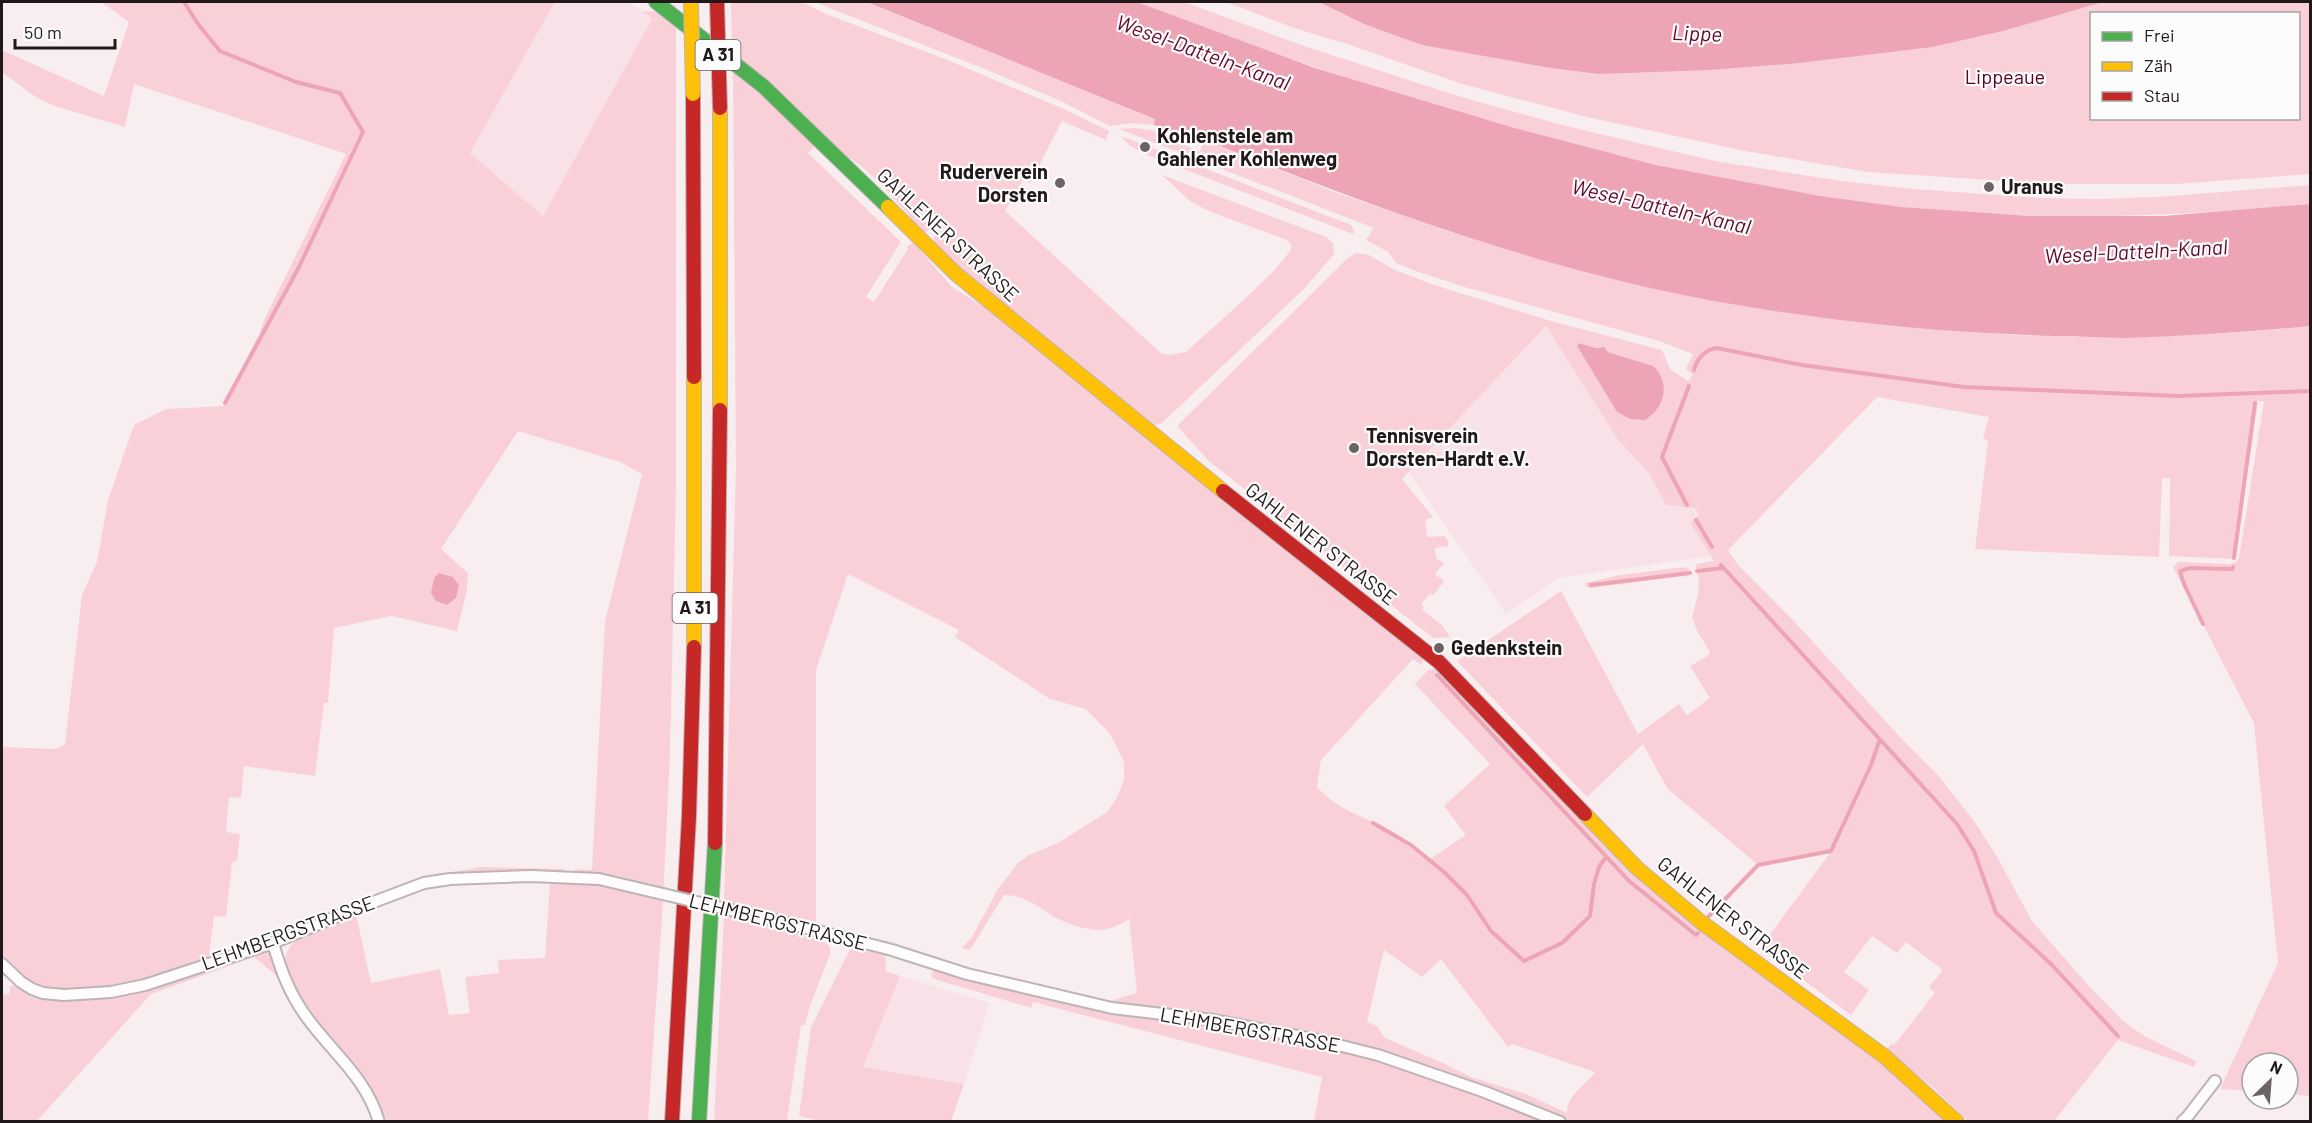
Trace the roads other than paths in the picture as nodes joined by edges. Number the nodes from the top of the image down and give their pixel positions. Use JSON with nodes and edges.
{"nodes":[{"id":1,"x":656,"y":2,"type":"edge"},
{"id":2,"x":691,"y":2,"type":"edge"},
{"id":3,"x":717,"y":2,"type":"edge"},
{"id":4,"x":273,"y":943,"type":"junction"},
{"id":5,"x":2,"y":964,"type":"edge"},
{"id":6,"x":2215,"y":1081,"type":"dead end"},
{"id":7,"x":700,"y":1118,"type":"edge"},
{"id":8,"x":379,"y":1122,"type":"edge"},
{"id":9,"x":672,"y":1122,"type":"edge"},
{"id":10,"x":1560,"y":1122,"type":"edge"},
{"id":11,"x":1957,"y":1122,"type":"edge"},
{"id":12,"x":2182,"y":1122,"type":"edge"}],
"edges":[{"from":1,"to":11,"type":"main road","name":"GAHLENER STRASSE"},
{"from":2,"to":9,"type":"main road","number":"A 31","bridge":true},
{"from":3,"to":7,"type":"main road","number":"A 31","bridge":true},
{"from":4,"to":5,"type":"street","name":"LEHMBERGSTRASSE"},
{"from":4,"to":8,"type":"street"},
{"from":4,"to":10,"type":"street","name":"LEHMBERGSTRASSE","bridge":true},
{"from":6,"to":12,"type":"street"}]}
